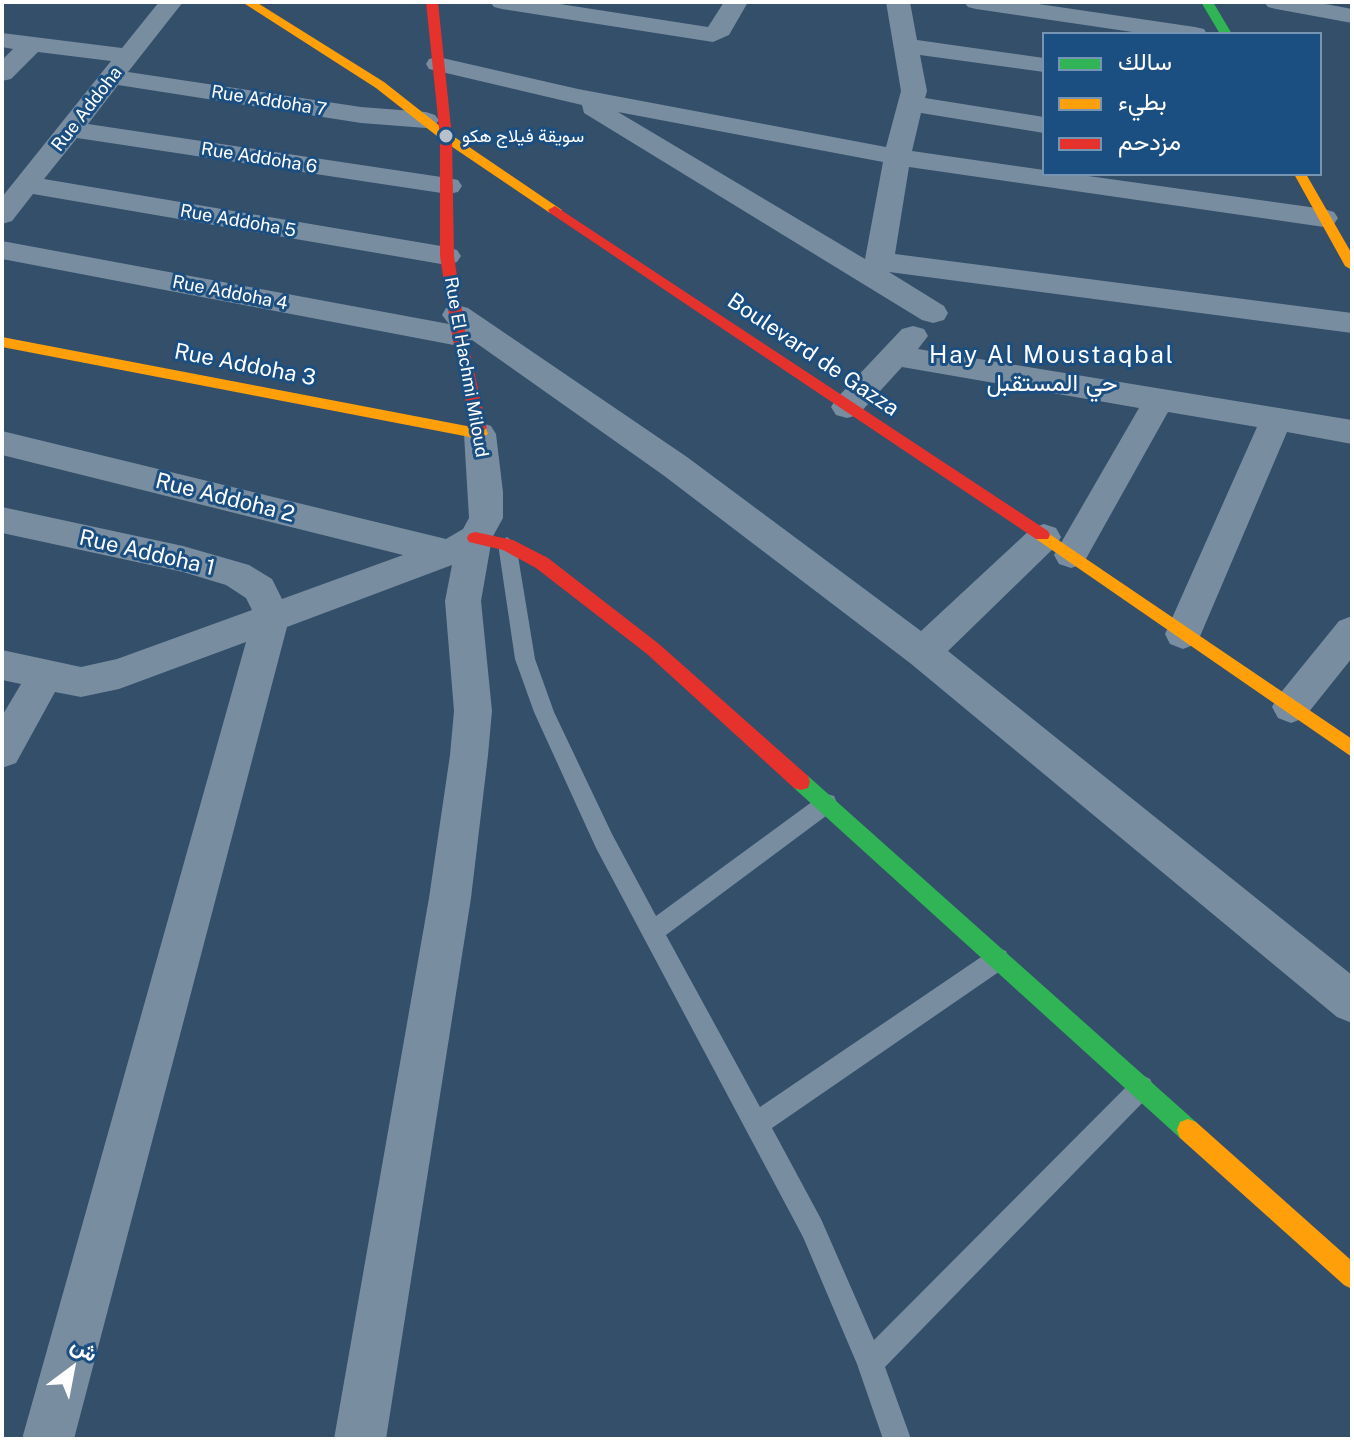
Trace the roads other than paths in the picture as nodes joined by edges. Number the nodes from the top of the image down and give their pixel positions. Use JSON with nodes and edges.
{"nodes":[{"id":1,"x":171,"y":2,"type":"edge"},
{"id":2,"x":432,"y":2,"type":"edge"},
{"id":3,"x":502,"y":2,"type":"edge"},
{"id":4,"x":736,"y":2,"type":"edge"},
{"id":5,"x":898,"y":2,"type":"edge"},
{"id":6,"x":976,"y":2,"type":"edge"},
{"id":7,"x":1207,"y":2,"type":"edge"},
{"id":8,"x":1276,"y":2,"type":"edge"},
{"id":9,"x":259,"y":5,"type":"edge"},
{"id":10,"x":1352,"y":16,"type":"edge"},
{"id":11,"x":1181,"y":32,"type":"edge"},
{"id":12,"x":1225,"y":32,"type":"edge"},
{"id":13,"x":2,"y":40,"type":"edge"},
{"id":14,"x":32,"y":44,"type":"junction"},
{"id":15,"x":905,"y":46,"type":"junction"},
{"id":16,"x":129,"y":56,"type":"junction"},
{"id":17,"x":438,"y":64,"type":"junction"},
{"id":18,"x":1042,"y":65,"type":"edge"},
{"id":19,"x":2,"y":74,"type":"edge"},
{"id":20,"x":112,"y":77,"type":"junction"},
{"id":21,"x":578,"y":97,"type":"junction"},
{"id":22,"x":912,"y":104,"type":"junction"},
{"id":23,"x":426,"y":120,"type":"junction"},
{"id":24,"x":1042,"y":125,"type":"edge"},
{"id":25,"x":71,"y":129,"type":"junction"},
{"id":26,"x":446,"y":137,"type":"junction"},
{"id":27,"x":897,"y":157,"type":"junction"},
{"id":28,"x":1301,"y":176,"type":"edge"},
{"id":29,"x":28,"y":185,"type":"junction"},
{"id":30,"x":448,"y":186,"type":"junction"},
{"id":31,"x":2,"y":215,"type":"edge"},
{"id":32,"x":1324,"y":218,"type":"junction"},
{"id":33,"x":2,"y":250,"type":"edge"},
{"id":34,"x":447,"y":256,"type":"junction"},
{"id":35,"x":1352,"y":266,"type":"edge"},
{"id":36,"x":876,"y":269,"type":"junction"},
{"id":37,"x":960,"y":270,"type":"junction"},
{"id":38,"x":933,"y":313,"type":"junction"},
{"id":39,"x":1352,"y":323,"type":"edge"},
{"id":40,"x":458,"y":326,"type":"junction"},
{"id":41,"x":2,"y":342,"type":"edge"},
{"id":42,"x":897,"y":356,"type":"junction"},
{"id":43,"x":1159,"y":401,"type":"junction"},
{"id":44,"x":847,"y":407,"type":"junction"},
{"id":45,"x":1276,"y":420,"type":"junction"},
{"id":46,"x":1352,"y":432,"type":"edge"},
{"id":47,"x":480,"y":434,"type":"junction"},
{"id":48,"x":2,"y":443,"type":"edge"},
{"id":49,"x":2,"y":520,"type":"edge"},
{"id":50,"x":476,"y":545,"type":"junction"},
{"id":51,"x":1058,"y":546,"type":"junction"},
{"id":52,"x":272,"y":615,"type":"junction"},
{"id":53,"x":1352,"y":631,"type":"edge"},
{"id":54,"x":1183,"y":634,"type":"junction"},
{"id":55,"x":923,"y":652,"type":"junction"},
{"id":56,"x":2,"y":665,"type":"edge"},
{"id":57,"x":46,"y":674,"type":"junction"},
{"id":58,"x":1291,"y":707,"type":"junction"},
{"id":59,"x":1352,"y":749,"type":"edge"},
{"id":60,"x":2,"y":751,"type":"edge"},
{"id":61,"x":827,"y":803,"type":"junction"},
{"id":62,"x":653,"y":931,"type":"junction"},
{"id":63,"x":998,"y":959,"type":"junction"},
{"id":64,"x":1352,"y":1002,"type":"edge"},
{"id":65,"x":1142,"y":1087,"type":"junction"},
{"id":66,"x":757,"y":1124,"type":"junction"},
{"id":67,"x":1352,"y":1277,"type":"edge"},
{"id":68,"x":870,"y":1363,"type":"junction"},
{"id":69,"x":48,"y":1439,"type":"edge"},
{"id":70,"x":360,"y":1439,"type":"edge"},
{"id":71,"x":897,"y":1439,"type":"edge"}],
"edges":[{"from":1,"to":16,"type":"street","name":"Rue Addoha"},
{"from":2,"to":17,"type":"street","name":"Rue El Hachmi Miloud"},
{"from":3,"to":4,"type":"street"},
{"from":5,"to":15,"type":"street"},
{"from":6,"to":11,"type":"street"},
{"from":7,"to":12,"type":"street"},
{"from":8,"to":10,"type":"street"},
{"from":9,"to":23,"type":"street","name":"Boulevard de Gazza"},
{"from":13,"to":14,"type":"street"},
{"from":14,"to":16,"type":"street"},
{"from":14,"to":19,"type":"street"},
{"from":15,"to":18,"type":"street"},
{"from":15,"to":22,"type":"street"},
{"from":16,"to":20,"type":"street","name":"Rue Addoha"},
{"from":17,"to":21,"type":"street"},
{"from":17,"to":26,"type":"street","name":"Rue El Hachmi Miloud"},
{"from":20,"to":23,"type":"street","name":"Rue Addoha 7"},
{"from":20,"to":25,"type":"street","name":"Rue Addoha"},
{"from":21,"to":27,"type":"street"},
{"from":21,"to":36,"type":"street"},
{"from":22,"to":24,"type":"street"},
{"from":22,"to":27,"type":"street"},
{"from":23,"to":26,"type":"street","name":"Boulevard de Gazza"},
{"from":25,"to":29,"type":"street","name":"Rue Addoha"},
{"from":25,"to":30,"type":"street","name":"Rue Addoha 6"},
{"from":26,"to":30,"type":"street","name":"Rue El Hachmi Miloud"},
{"from":26,"to":44,"type":"street","name":"Boulevard de Gazza"},
{"from":27,"to":32,"type":"street"},
{"from":27,"to":36,"type":"street"},
{"from":28,"to":32,"type":"street"},
{"from":29,"to":31,"type":"street","name":"Rue Addoha"},
{"from":29,"to":34,"type":"street","name":"Rue Addoha 5"},
{"from":30,"to":34,"type":"street","name":"Rue El Hachmi Miloud"},
{"from":32,"to":35,"type":"street"},
{"from":33,"to":40,"type":"street","name":"Rue Addoha 4"},
{"from":34,"to":40,"type":"street","name":"Rue El Hachmi Miloud"},
{"from":36,"to":37,"type":"street"},
{"from":36,"to":38,"type":"street"},
{"from":37,"to":38,"type":"street"},
{"from":37,"to":39,"type":"street"},
{"from":38,"to":42,"type":"street"},
{"from":40,"to":47,"type":"street","name":"Rue El Hachmi Miloud"},
{"from":40,"to":55,"type":"street"},
{"from":41,"to":47,"type":"street","name":"Rue Addoha 3"},
{"from":42,"to":43,"type":"street"},
{"from":42,"to":44,"type":"street"},
{"from":43,"to":45,"type":"street"},
{"from":43,"to":51,"type":"street"},
{"from":44,"to":51,"type":"street","name":"Boulevard de Gazza"},
{"from":45,"to":46,"type":"street"},
{"from":45,"to":54,"type":"street"},
{"from":47,"to":50,"type":"street","name":"Rue El Hachmi Miloud"},
{"from":48,"to":50,"type":"street","name":"Rue Addoha 2"},
{"from":49,"to":52,"type":"street","name":"Rue Addoha 1"},
{"from":50,"to":52,"type":"street"},
{"from":50,"to":61,"type":"street"},
{"from":50,"to":62,"type":"lane"},
{"from":50,"to":70,"type":"street","name":"Rue El Hachmi Miloud"},
{"from":51,"to":54,"type":"street","name":"Boulevard de Gazza"},
{"from":51,"to":55,"type":"street"},
{"from":52,"to":57,"type":"street"},
{"from":52,"to":69,"type":"street"},
{"from":53,"to":58,"type":"street"},
{"from":54,"to":58,"type":"street","name":"Boulevard de Gazza"},
{"from":55,"to":64,"type":"street"},
{"from":56,"to":57,"type":"street"},
{"from":57,"to":60,"type":"street"},
{"from":58,"to":59,"type":"street","name":"Boulevard de Gazza"},
{"from":61,"to":62,"type":"lane"},
{"from":61,"to":63,"type":"street"},
{"from":62,"to":66,"type":"lane"},
{"from":63,"to":65,"type":"street"},
{"from":63,"to":66,"type":"lane"},
{"from":65,"to":67,"type":"street"},
{"from":65,"to":68,"type":"lane"},
{"from":66,"to":68,"type":"lane"},
{"from":68,"to":71,"type":"lane"}]}
